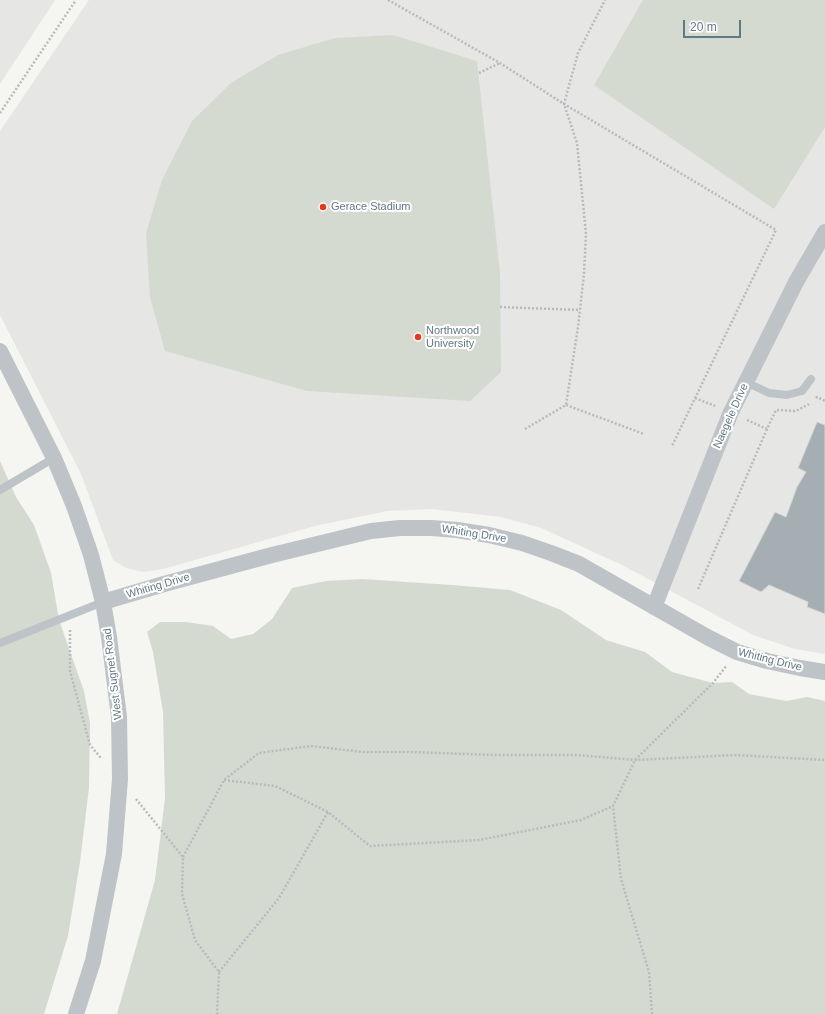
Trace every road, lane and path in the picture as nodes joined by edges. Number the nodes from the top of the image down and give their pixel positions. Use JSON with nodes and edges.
{"nodes":[{"id":1,"x":76,"y":0,"type":"edge"},
{"id":2,"x":388,"y":0,"type":"edge"},
{"id":3,"x":605,"y":0,"type":"edge"},
{"id":4,"x":500,"y":63,"type":"junction"},
{"id":5,"x":479,"y":73,"type":"dead end"},
{"id":6,"x":564,"y":104,"type":"junction"},
{"id":7,"x":0,"y":114,"type":"edge"},
{"id":8,"x":825,"y":232,"type":"edge"},
{"id":9,"x":500,"y":307,"type":"dead end"},
{"id":10,"x":580,"y":310,"type":"junction"},
{"id":11,"x":0,"y":351,"type":"edge"},
{"id":12,"x":811,"y":379,"type":"dead end"},
{"id":13,"x":746,"y":382,"type":"junction"},
{"id":14,"x":695,"y":398,"type":"junction"},
{"id":15,"x":825,"y":401,"type":"edge"},
{"id":16,"x":566,"y":405,"type":"junction"},
{"id":17,"x":731,"y":412,"type":"junction"},
{"id":18,"x":525,"y":429,"type":"dead end"},
{"id":19,"x":767,"y":429,"type":"junction"},
{"id":20,"x":644,"y":434,"type":"dead end"},
{"id":21,"x":672,"y":446,"type":"dead end"},
{"id":22,"x":54,"y":458,"type":"junction"},
{"id":23,"x":0,"y":490,"type":"edge"},
{"id":24,"x":698,"y":589,"type":"dead end"},
{"id":25,"x":103,"y":602,"type":"junction"},
{"id":26,"x":654,"y":607,"type":"junction"},
{"id":27,"x":70,"y":616,"type":"junction"},
{"id":28,"x":0,"y":643,"type":"edge"},
{"id":29,"x":737,"y":652,"type":"junction"},
{"id":30,"x":825,"y":672,"type":"edge"},
{"id":31,"x":635,"y":760,"type":"junction"},
{"id":32,"x":825,"y":760,"type":"edge"},
{"id":33,"x":120,"y":779,"type":"junction"},
{"id":34,"x":224,"y":780,"type":"junction"},
{"id":35,"x":613,"y":806,"type":"junction"},
{"id":36,"x":328,"y":812,"type":"junction"},
{"id":37,"x":183,"y":857,"type":"junction"},
{"id":38,"x":220,"y":972,"type":"junction"},
{"id":39,"x":76,"y":1014,"type":"edge"},
{"id":40,"x":218,"y":1014,"type":"edge"},
{"id":41,"x":652,"y":1014,"type":"edge"}],
"edges":[{"from":1,"to":7,"type":"path"},
{"from":2,"to":4,"type":"path"},
{"from":3,"to":6,"type":"path"},
{"from":4,"to":5,"type":"path"},
{"from":4,"to":6,"type":"path"},
{"from":6,"to":10,"type":"path"},
{"from":6,"to":14,"type":"path"},
{"from":8,"to":13,"type":"street","name":"Naegele Drive"},
{"from":9,"to":10,"type":"path"},
{"from":10,"to":16,"type":"path"},
{"from":11,"to":22,"type":"street","name":"West Sugnet Road"},
{"from":12,"to":13,"type":"lane"},
{"from":13,"to":17,"type":"street","name":"Naegele Drive"},
{"from":14,"to":17,"type":"path"},
{"from":14,"to":21,"type":"path"},
{"from":15,"to":19,"type":"path"},
{"from":16,"to":18,"type":"path"},
{"from":16,"to":20,"type":"path"},
{"from":17,"to":19,"type":"path"},
{"from":17,"to":26,"type":"street","name":"Naegele Drive"},
{"from":19,"to":24,"type":"path"},
{"from":22,"to":23,"type":"lane"},
{"from":22,"to":25,"type":"street","name":"West Sugnet Road"},
{"from":25,"to":26,"type":"street","name":"Whiting Drive"},
{"from":25,"to":27,"type":"lane"},
{"from":25,"to":33,"type":"street","name":"West Sugnet Road"},
{"from":26,"to":29,"type":"street","name":"Whiting Drive"},
{"from":27,"to":28,"type":"lane"},
{"from":27,"to":33,"type":"path"},
{"from":29,"to":30,"type":"street","name":"Whiting Drive"},
{"from":29,"to":31,"type":"path"},
{"from":31,"to":32,"type":"path"},
{"from":31,"to":34,"type":"path"},
{"from":31,"to":35,"type":"path"},
{"from":33,"to":37,"type":"path"},
{"from":33,"to":39,"type":"street","name":"West Sugnet Road"},
{"from":34,"to":36,"type":"path"},
{"from":34,"to":37,"type":"path"},
{"from":35,"to":36,"type":"path"},
{"from":35,"to":41,"type":"path"},
{"from":36,"to":38,"type":"path"},
{"from":37,"to":38,"type":"path"},
{"from":38,"to":40,"type":"path"}]}
